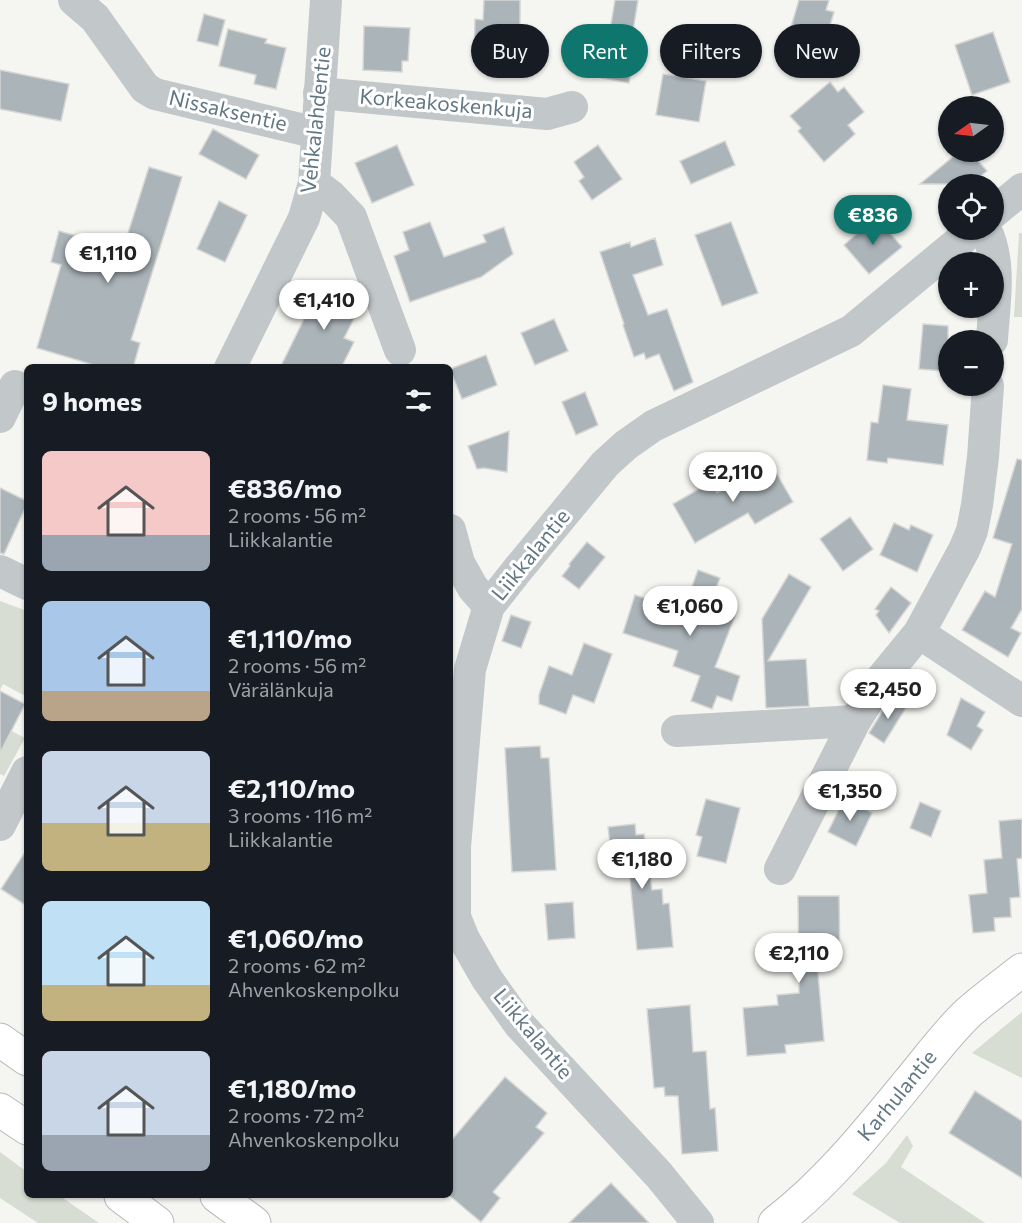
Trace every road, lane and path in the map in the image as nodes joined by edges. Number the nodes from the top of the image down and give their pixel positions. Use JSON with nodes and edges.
{"nodes":[{"id":1,"x":74,"y":0,"type":"edge"},
{"id":2,"x":327,"y":0,"type":"edge"},
{"id":3,"x":320,"y":93,"type":"junction"},
{"id":4,"x":572,"y":107,"type":"dead end"},
{"id":5,"x":317,"y":133,"type":"junction"},
{"id":6,"x":314,"y":183,"type":"junction"},
{"id":7,"x":1022,"y":189,"type":"edge"},
{"id":8,"x":1004,"y":204,"type":"edge"},
{"id":9,"x":961,"y":240,"type":"edge"},
{"id":10,"x":991,"y":240,"type":"edge"},
{"id":11,"x":993,"y":330,"type":"edge"},
{"id":12,"x":400,"y":350,"type":"dead end"},
{"id":13,"x":232,"y":364,"type":"edge"},
{"id":14,"x":15,"y":386,"type":"dead end"},
{"id":15,"x":987,"y":396,"type":"edge"},
{"id":16,"x":0,"y":417,"type":"edge"},
{"id":17,"x":453,"y":541,"type":"edge"},
{"id":18,"x":0,"y":571,"type":"edge"},
{"id":19,"x":24,"y":583,"type":"edge"},
{"id":20,"x":489,"y":606,"type":"junction"},
{"id":21,"x":919,"y":633,"type":"junction"},
{"id":22,"x":1022,"y":701,"type":"edge"},
{"id":23,"x":855,"y":722,"type":"junction"},
{"id":24,"x":677,"y":731,"type":"dead end"},
{"id":25,"x":24,"y":778,"type":"edge"},
{"id":26,"x":0,"y":825,"type":"edge"},
{"id":27,"x":780,"y":868,"type":"dead end"},
{"id":28,"x":453,"y":894,"type":"edge"},
{"id":29,"x":453,"y":919,"type":"edge"},
{"id":30,"x":1022,"y":970,"type":"edge"},
{"id":31,"x":0,"y":1040,"type":"edge"},
{"id":32,"x":24,"y":1057,"type":"edge"},
{"id":33,"x":0,"y":1110,"type":"edge"},
{"id":34,"x":24,"y":1126,"type":"edge"},
{"id":35,"x":124,"y":1198,"type":"edge"},
{"id":36,"x":220,"y":1198,"type":"edge"},
{"id":37,"x":157,"y":1223,"type":"edge"},
{"id":38,"x":254,"y":1223,"type":"edge"},
{"id":39,"x":698,"y":1223,"type":"edge"},
{"id":40,"x":775,"y":1223,"type":"edge"}],
"edges":[{"from":1,"to":5,"type":"street","name":"Nissaksentie"},
{"from":2,"to":3,"type":"street","name":"Vehkalahdentie"},
{"from":3,"to":4,"type":"street","name":"Korkeakoskenkuja"},
{"from":3,"to":5,"type":"street","name":"Vehkalahdentie"},
{"from":5,"to":6,"type":"street","name":"Vehkalahdentie"},
{"from":6,"to":12,"type":"street"},
{"from":6,"to":13,"type":"street","name":"Vehkalahdentie"},
{"from":7,"to":8,"type":"street"},
{"from":9,"to":20,"type":"street","name":"Liikkalantie"},
{"from":10,"to":11,"type":"street"},
{"from":14,"to":16,"type":"street"},
{"from":15,"to":21,"type":"street"},
{"from":17,"to":20,"type":"street"},
{"from":18,"to":19,"type":"street"},
{"from":20,"to":28,"type":"street","name":"Liikkalantie"},
{"from":21,"to":22,"type":"street"},
{"from":21,"to":23,"type":"street"},
{"from":23,"to":24,"type":"street"},
{"from":23,"to":27,"type":"street"},
{"from":25,"to":26,"type":"street"},
{"from":29,"to":39,"type":"street","name":"Liikkalantie"},
{"from":30,"to":40,"type":"main road","name":"Karhulantie"},
{"from":31,"to":32,"type":"main road"},
{"from":33,"to":34,"type":"main road"},
{"from":35,"to":37,"type":"main road"},
{"from":36,"to":38,"type":"main road"}]}
